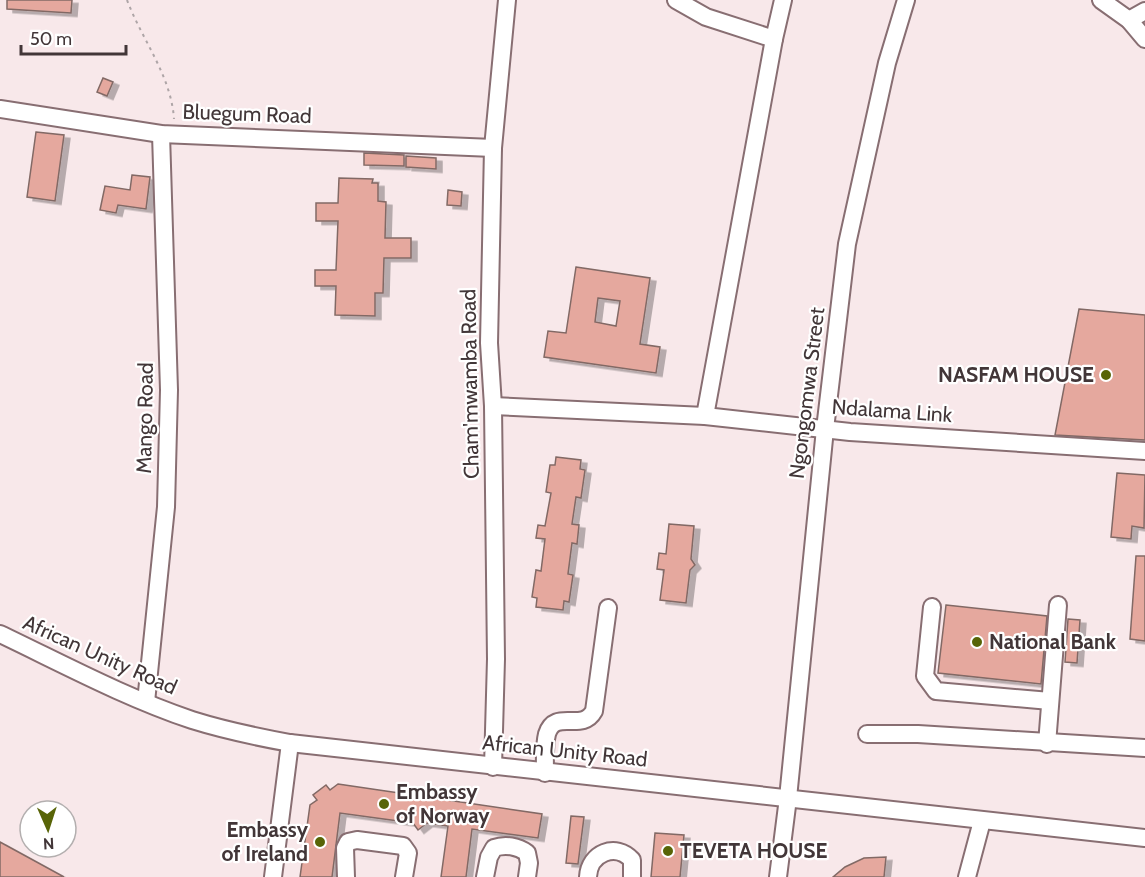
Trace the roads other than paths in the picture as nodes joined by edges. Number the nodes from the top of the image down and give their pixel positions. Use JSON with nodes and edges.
{"nodes":[{"id":1,"x":507,"y":0,"type":"edge"},
{"id":2,"x":676,"y":0,"type":"edge"},
{"id":3,"x":783,"y":0,"type":"edge"},
{"id":4,"x":906,"y":0,"type":"edge"},
{"id":5,"x":1101,"y":0,"type":"edge"},
{"id":6,"x":1145,"y":11,"type":"edge"},
{"id":7,"x":1129,"y":20,"type":"junction"},
{"id":8,"x":774,"y":39,"type":"junction"},
{"id":9,"x":1145,"y":39,"type":"edge"},
{"id":10,"x":0,"y":109,"type":"edge"},
{"id":11,"x":168,"y":134,"type":"junction"},
{"id":12,"x":493,"y":148,"type":"junction"},
{"id":13,"x":493,"y":406,"type":"junction"},
{"id":14,"x":705,"y":416,"type":"junction"},
{"id":15,"x":825,"y":429,"type":"junction"},
{"id":16,"x":1145,"y":451,"type":"edge"},
{"id":17,"x":1058,"y":605,"type":"dead end"},
{"id":18,"x":932,"y":607,"type":"dead end"},
{"id":19,"x":608,"y":608,"type":"dead end"},
{"id":20,"x":0,"y":634,"type":"edge"},
{"id":21,"x":1050,"y":701,"type":"junction"},
{"id":22,"x":146,"y":702,"type":"junction"},
{"id":23,"x":867,"y":734,"type":"dead end"},
{"id":24,"x":290,"y":743,"type":"junction"},
{"id":25,"x":1047,"y":744,"type":"junction"},
{"id":26,"x":1145,"y":748,"type":"edge"},
{"id":27,"x":493,"y":767,"type":"junction"},
{"id":28,"x":544,"y":772,"type":"junction"},
{"id":29,"x":788,"y":798,"type":"junction"},
{"id":30,"x":982,"y":821,"type":"junction"},
{"id":31,"x":1145,"y":838,"type":"edge"},
{"id":32,"x":273,"y":877,"type":"edge"},
{"id":33,"x":346,"y":877,"type":"edge"},
{"id":34,"x":404,"y":877,"type":"edge"},
{"id":35,"x":485,"y":877,"type":"edge"},
{"id":36,"x":527,"y":877,"type":"edge"},
{"id":37,"x":588,"y":877,"type":"edge"},
{"id":38,"x":632,"y":877,"type":"edge"},
{"id":39,"x":778,"y":877,"type":"edge"},
{"id":40,"x":967,"y":877,"type":"edge"}],
"edges":[{"from":1,"to":12,"type":"street","name":"Cham'mwamba Road"},
{"from":2,"to":8,"type":"street"},
{"from":3,"to":8,"type":"street"},
{"from":4,"to":15,"type":"street","name":"Ngongomwa Street"},
{"from":5,"to":7,"type":"street"},
{"from":6,"to":7,"type":"street"},
{"from":7,"to":9,"type":"street"},
{"from":8,"to":14,"type":"street"},
{"from":10,"to":11,"type":"street","name":"Bluegum Road"},
{"from":11,"to":12,"type":"street","name":"Bluegum Road"},
{"from":11,"to":22,"type":"street","name":"Mango Road"},
{"from":12,"to":13,"type":"street","name":"Cham'mwamba Road"},
{"from":13,"to":14,"type":"street","name":"Ndalama Link"},
{"from":13,"to":27,"type":"street","name":"Cham'mwamba Road"},
{"from":14,"to":15,"type":"street","name":"Ndalama Link"},
{"from":15,"to":16,"type":"street","name":"Ndalama Link"},
{"from":15,"to":29,"type":"street","name":"Ngongomwa Street"},
{"from":17,"to":21,"type":"street"},
{"from":18,"to":21,"type":"street"},
{"from":19,"to":28,"type":"street"},
{"from":20,"to":22,"type":"street","name":"African Unity Road"},
{"from":21,"to":25,"type":"street"},
{"from":22,"to":24,"type":"street","name":"African Unity Road"},
{"from":23,"to":25,"type":"street"},
{"from":24,"to":27,"type":"street","name":"African Unity Road"},
{"from":24,"to":32,"type":"street"},
{"from":25,"to":26,"type":"street"},
{"from":27,"to":28,"type":"street","name":"African Unity Road"},
{"from":28,"to":29,"type":"street","name":"African Unity Road"},
{"from":29,"to":30,"type":"street","name":"African Unity Road"},
{"from":29,"to":39,"type":"street","name":"Ngongomwa Street"},
{"from":30,"to":31,"type":"street","name":"African Unity Road"},
{"from":30,"to":40,"type":"street"},
{"from":33,"to":34,"type":"street"},
{"from":35,"to":36,"type":"street"},
{"from":37,"to":38,"type":"street"}]}
